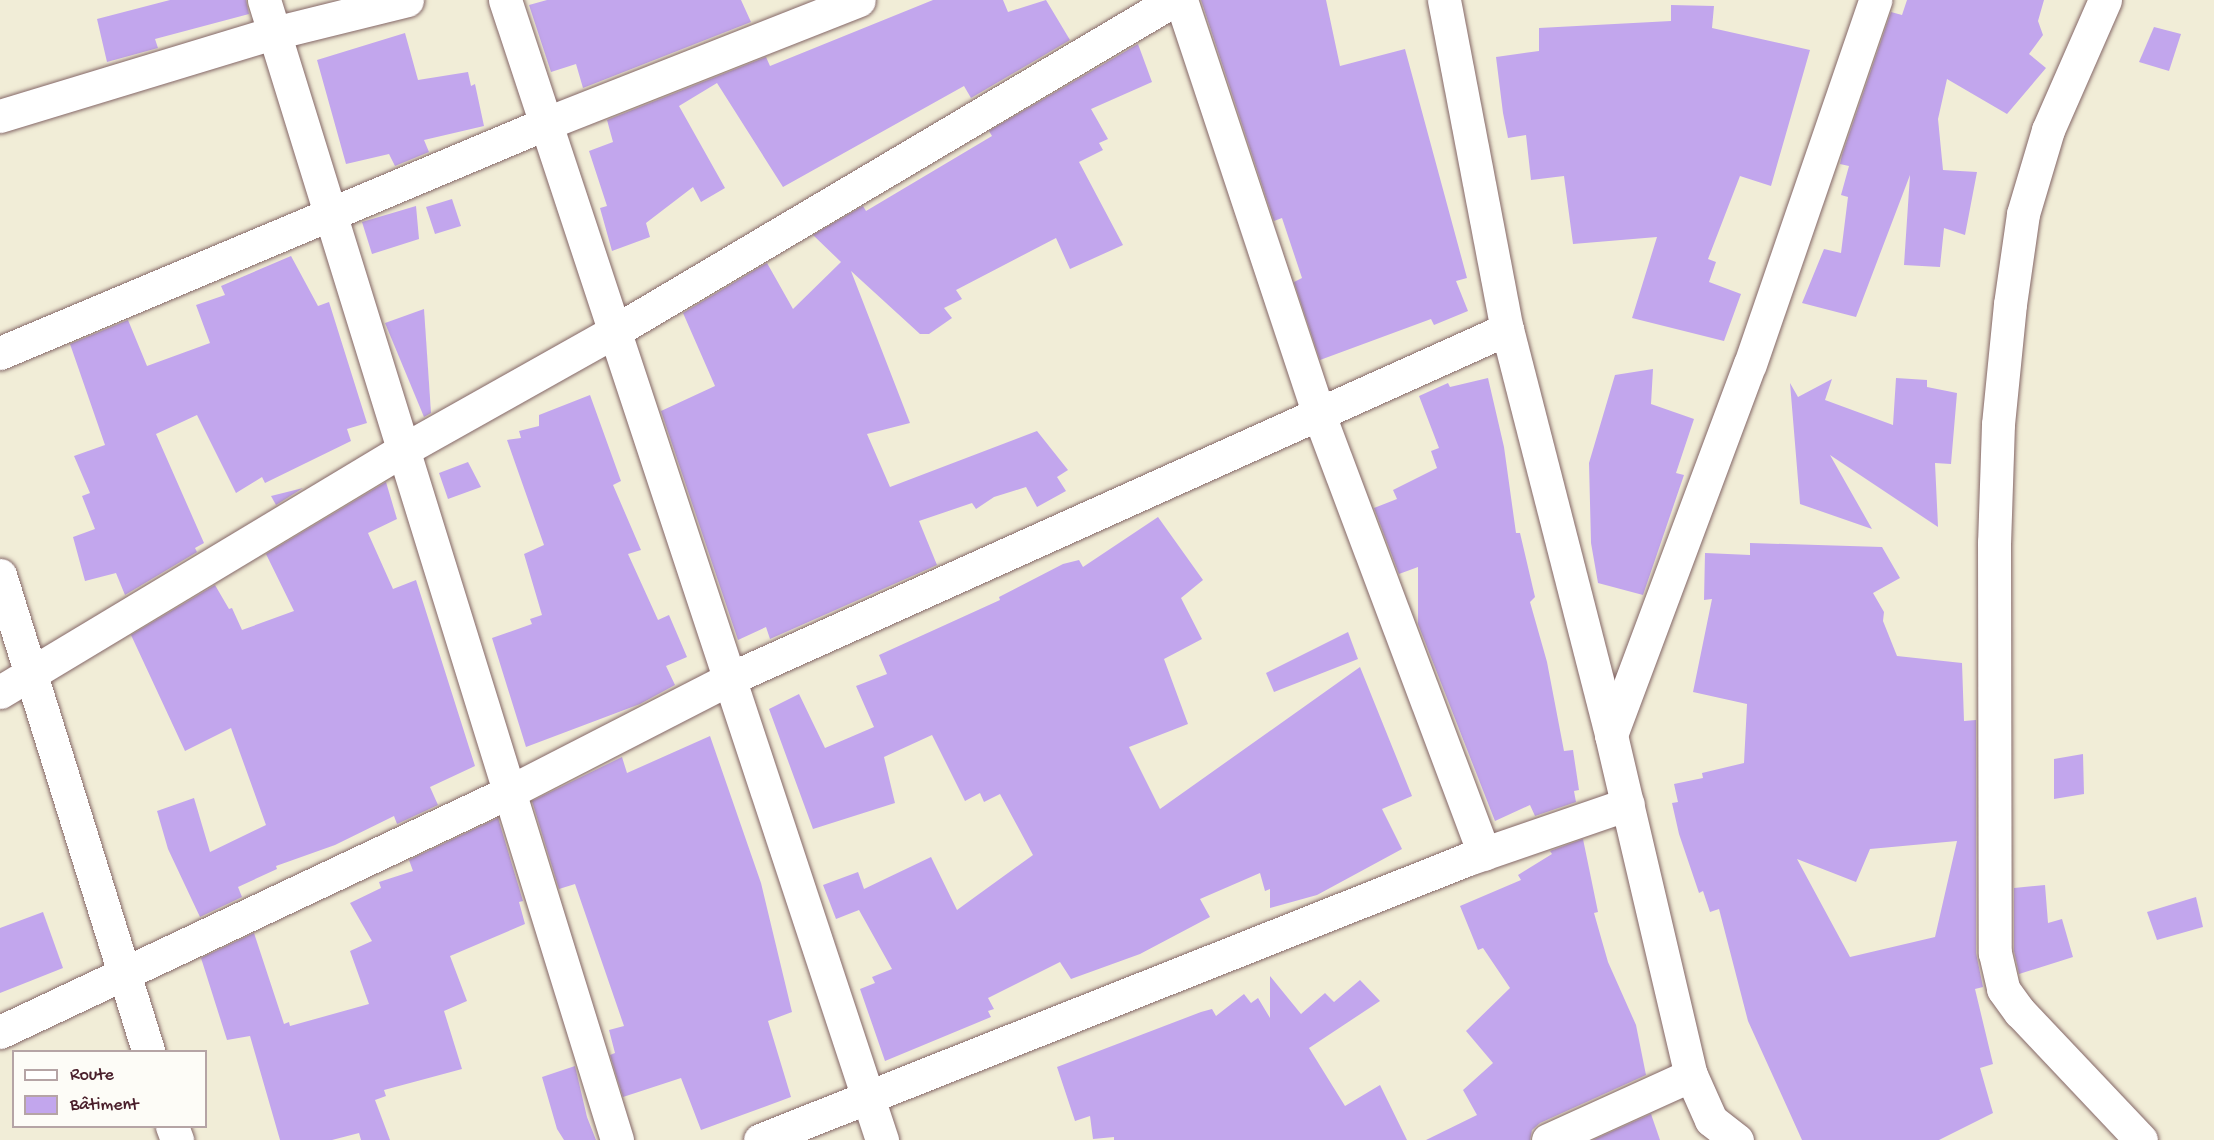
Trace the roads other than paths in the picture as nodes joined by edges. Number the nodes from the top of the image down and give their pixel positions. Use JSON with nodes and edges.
{"nodes":[{"id":1,"x":264,"y":0,"type":"edge"},
{"id":2,"x":408,"y":0,"type":"edge"},
{"id":3,"x":506,"y":0,"type":"edge"},
{"id":4,"x":859,"y":0,"type":"edge"},
{"id":5,"x":1174,"y":0,"type":"edge"},
{"id":6,"x":1181,"y":0,"type":"edge"},
{"id":7,"x":1444,"y":0,"type":"edge"},
{"id":8,"x":1875,"y":0,"type":"edge"},
{"id":9,"x":2105,"y":0,"type":"edge"},
{"id":10,"x":274,"y":33,"type":"junction"},
{"id":11,"x":0,"y":116,"type":"edge"},
{"id":12,"x":547,"y":123,"type":"junction"},
{"id":13,"x":330,"y":213,"type":"junction"},
{"id":14,"x":1507,"y":329,"type":"junction"},
{"id":15,"x":615,"y":330,"type":"junction"},
{"id":16,"x":0,"y":353,"type":"edge"},
{"id":17,"x":1318,"y":412,"type":"junction"},
{"id":18,"x":403,"y":450,"type":"junction"},
{"id":19,"x":0,"y":575,"type":"edge"},
{"id":20,"x":30,"y":671,"type":"junction"},
{"id":21,"x":729,"y":679,"type":"junction"},
{"id":22,"x":0,"y":692,"type":"edge"},
{"id":23,"x":1611,"y":735,"type":"junction"},
{"id":24,"x":509,"y":792,"type":"junction"},
{"id":25,"x":1628,"y":804,"type":"junction"},
{"id":26,"x":1484,"y":854,"type":"junction"},
{"id":27,"x":125,"y":975,"type":"junction"},
{"id":28,"x":0,"y":1032,"type":"edge"},
{"id":29,"x":148,"y":1050,"type":"edge"},
{"id":30,"x":1691,"y":1075,"type":"junction"},
{"id":31,"x":868,"y":1098,"type":"junction"},
{"id":32,"x":1708,"y":1130,"type":"edge"},
{"id":33,"x":617,"y":1140,"type":"edge"},
{"id":34,"x":760,"y":1140,"type":"edge"},
{"id":35,"x":882,"y":1140,"type":"edge"},
{"id":36,"x":1548,"y":1140,"type":"edge"},
{"id":37,"x":1737,"y":1140,"type":"edge"},
{"id":38,"x":2141,"y":1140,"type":"edge"}],
"edges":[{"from":1,"to":10,"type":"street"},
{"from":2,"to":10,"type":"street"},
{"from":3,"to":12,"type":"street"},
{"from":4,"to":12,"type":"street"},
{"from":5,"to":15,"type":"street"},
{"from":6,"to":17,"type":"street"},
{"from":7,"to":14,"type":"street"},
{"from":8,"to":23,"type":"street"},
{"from":9,"to":38,"type":"street"},
{"from":10,"to":11,"type":"street"},
{"from":10,"to":13,"type":"street"},
{"from":12,"to":13,"type":"street"},
{"from":12,"to":15,"type":"street"},
{"from":13,"to":16,"type":"street"},
{"from":13,"to":18,"type":"street"},
{"from":14,"to":17,"type":"street"},
{"from":14,"to":23,"type":"street"},
{"from":15,"to":18,"type":"street"},
{"from":15,"to":21,"type":"street"},
{"from":17,"to":21,"type":"street"},
{"from":17,"to":26,"type":"street"},
{"from":18,"to":20,"type":"street"},
{"from":18,"to":24,"type":"street"},
{"from":19,"to":20,"type":"street"},
{"from":20,"to":22,"type":"street"},
{"from":20,"to":27,"type":"street"},
{"from":21,"to":24,"type":"street"},
{"from":21,"to":31,"type":"street"},
{"from":23,"to":25,"type":"street"},
{"from":24,"to":27,"type":"street"},
{"from":24,"to":33,"type":"street"},
{"from":25,"to":26,"type":"street"},
{"from":25,"to":30,"type":"street"},
{"from":26,"to":31,"type":"street"},
{"from":27,"to":28,"type":"street"},
{"from":27,"to":29,"type":"street"},
{"from":30,"to":32,"type":"street"},
{"from":30,"to":36,"type":"street"},
{"from":31,"to":34,"type":"street"},
{"from":31,"to":35,"type":"street"},
{"from":32,"to":37,"type":"street"}]}
